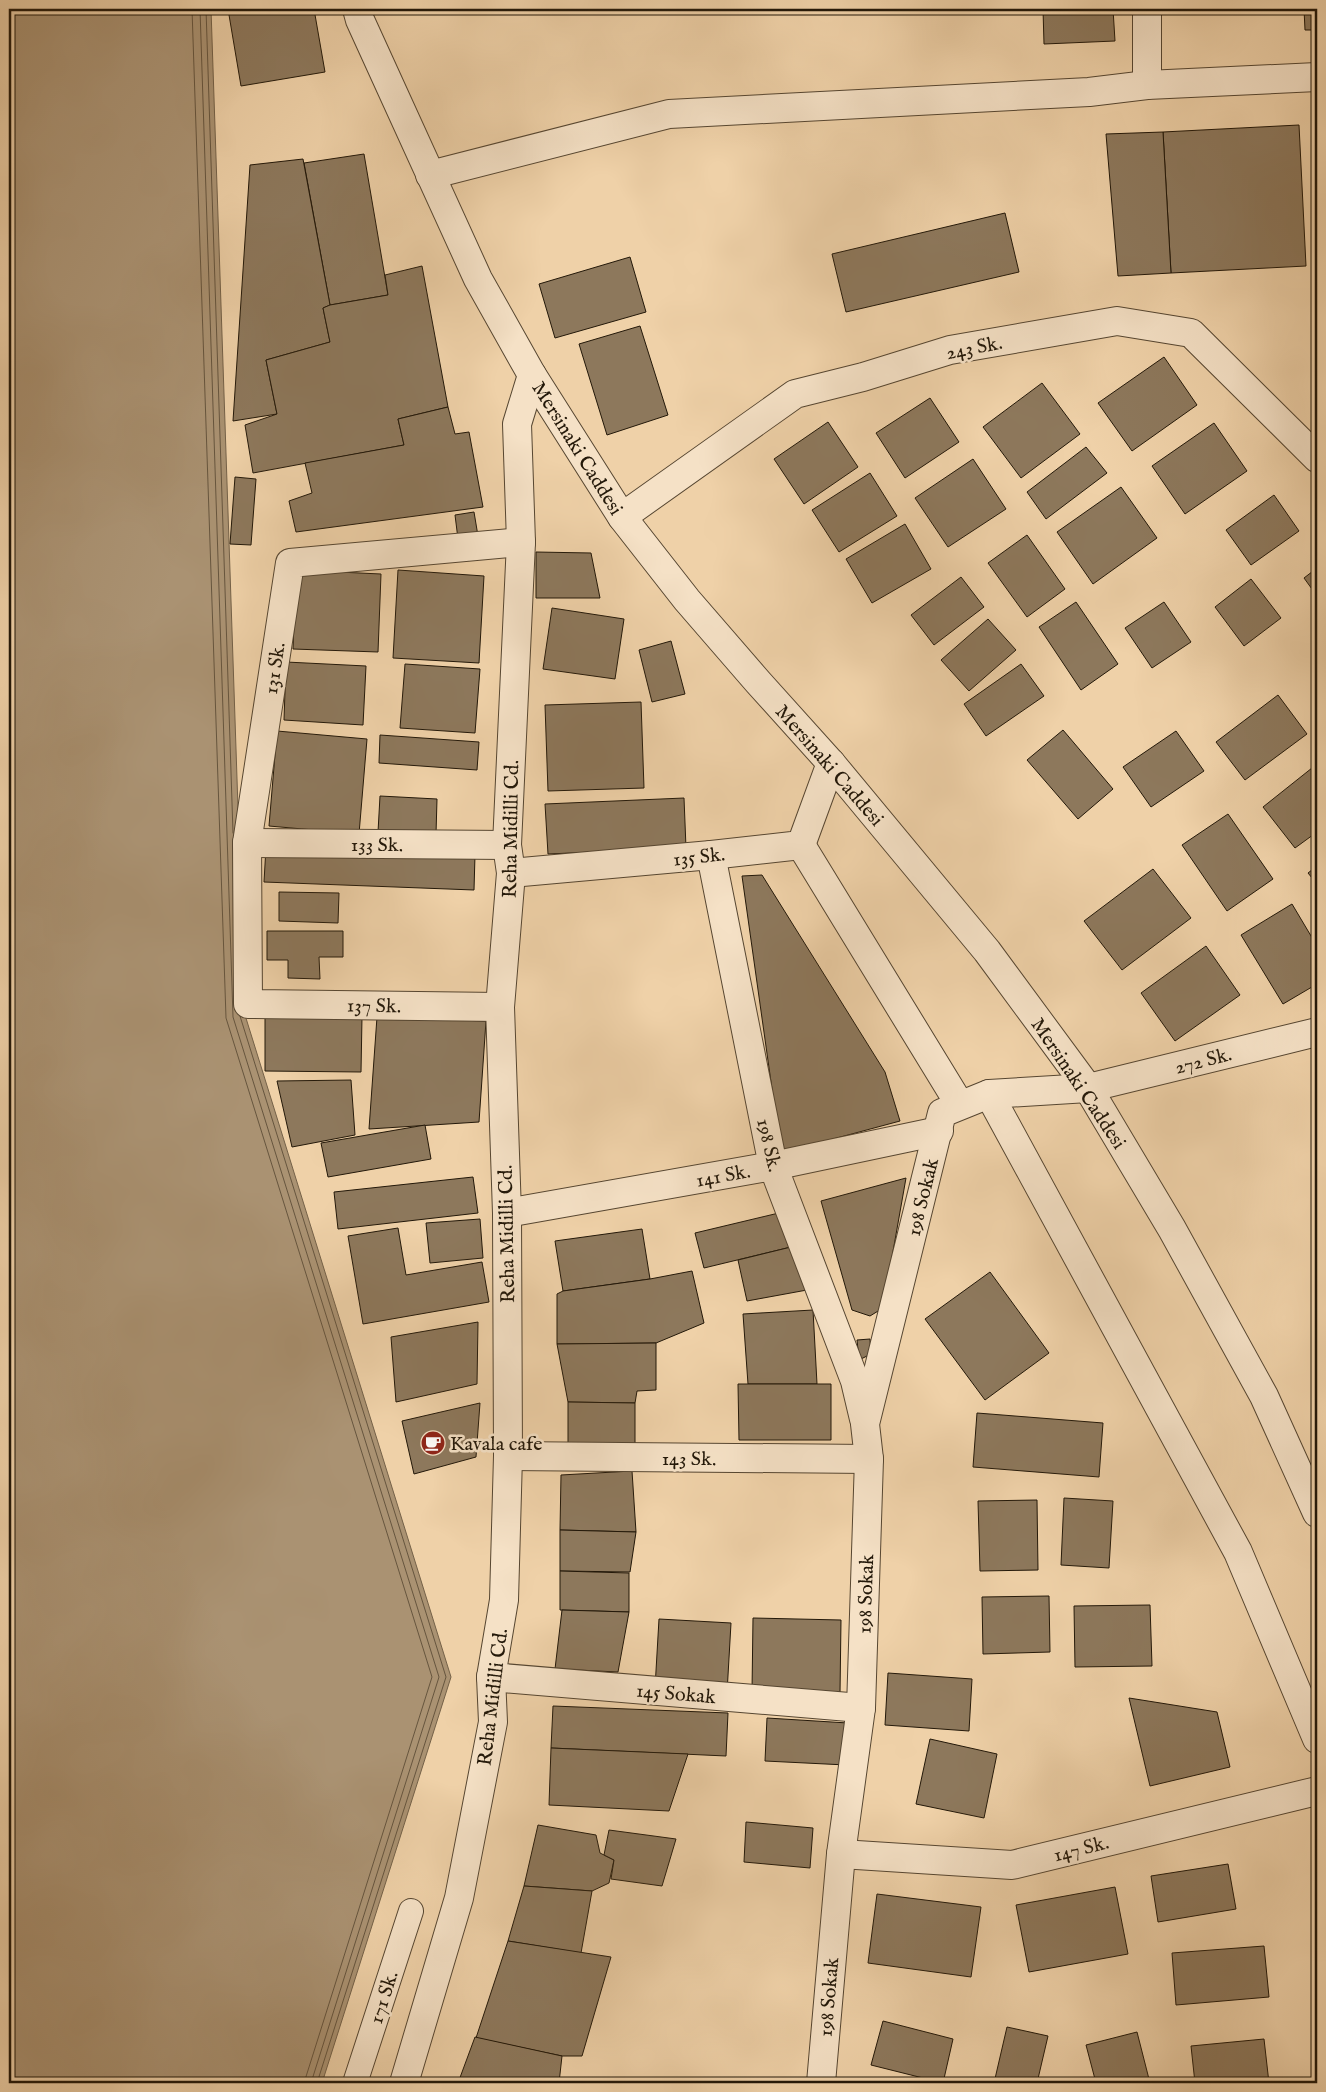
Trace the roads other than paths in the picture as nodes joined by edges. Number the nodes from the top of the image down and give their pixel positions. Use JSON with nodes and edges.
{"nodes":[{"id":1,"x":357,"y":9,"type":"edge"},
{"id":2,"x":1147,"y":9,"type":"edge"},
{"id":3,"x":1317,"y":77,"type":"edge"},
{"id":4,"x":1147,"y":85,"type":"junction"},
{"id":5,"x":430,"y":175,"type":"junction"},
{"id":6,"x":532,"y":375,"type":"junction"},
{"id":7,"x":1317,"y":458,"type":"edge"},
{"id":8,"x":622,"y":517,"type":"junction"},
{"id":9,"x":521,"y":542,"type":"junction"},
{"id":10,"x":830,"y":762,"type":"junction"},
{"id":11,"x":247,"y":842,"type":"junction"},
{"id":12,"x":800,"y":844,"type":"junction"},
{"id":13,"x":506,"y":845,"type":"junction"},
{"id":14,"x":710,"y":855,"type":"junction"},
{"id":15,"x":511,"y":873,"type":"junction"},
{"id":16,"x":248,"y":1004,"type":"joint"},
{"id":17,"x":500,"y":1007,"type":"junction"},
{"id":18,"x":1317,"y":1032,"type":"edge"},
{"id":19,"x":1088,"y":1088,"type":"junction"},
{"id":20,"x":989,"y":1094,"type":"junction"},
{"id":21,"x":947,"y":1116,"type":"junction"},
{"id":22,"x":773,"y":1166,"type":"junction"},
{"id":23,"x":507,"y":1213,"type":"junction"},
{"id":24,"x":865,"y":1424,"type":"junction"},
{"id":25,"x":508,"y":1456,"type":"junction"},
{"id":26,"x":869,"y":1459,"type":"junction"},
{"id":27,"x":1317,"y":1513,"type":"edge"},
{"id":28,"x":491,"y":1678,"type":"junction"},
{"id":29,"x":861,"y":1708,"type":"junction"},
{"id":30,"x":1317,"y":1739,"type":"edge"},
{"id":31,"x":1317,"y":1792,"type":"edge"},
{"id":32,"x":840,"y":1854,"type":"junction"},
{"id":33,"x":411,"y":1911,"type":"dead end"},
{"id":34,"x":354,"y":2083,"type":"edge"},
{"id":35,"x":404,"y":2083,"type":"edge"},
{"id":36,"x":821,"y":2083,"type":"edge"}],
"edges":[{"from":1,"to":5,"type":"street","name":"Mersinaki Caddesi"},
{"from":2,"to":4,"type":"street"},
{"from":3,"to":4,"type":"street"},
{"from":4,"to":5,"type":"street"},
{"from":5,"to":6,"type":"street","name":"Mersinaki Caddesi"},
{"from":6,"to":8,"type":"street","name":"Mersinaki Caddesi"},
{"from":6,"to":9,"type":"street","name":"Reha Midilli Cd."},
{"from":7,"to":8,"type":"street","name":"243 Sk."},
{"from":8,"to":10,"type":"street","name":"Mersinaki Caddesi"},
{"from":9,"to":11,"type":"street","name":"131 Sk."},
{"from":9,"to":13,"type":"street","name":"Reha Midilli Cd."},
{"from":10,"to":12,"type":"street"},
{"from":10,"to":19,"type":"street","name":"Mersinaki Caddesi"},
{"from":11,"to":13,"type":"street","name":"133 Sk."},
{"from":11,"to":16,"type":"street","name":"131 Sk."},
{"from":12,"to":14,"type":"street","name":"135 Sk."},
{"from":12,"to":21,"type":"street"},
{"from":13,"to":15,"type":"street","name":"Reha Midilli Cd."},
{"from":14,"to":15,"type":"street","name":"135 Sk."},
{"from":14,"to":22,"type":"street","name":"198 Sk."},
{"from":15,"to":17,"type":"street","name":"Reha Midilli Cd."},
{"from":16,"to":17,"type":"street","name":"137 Sk."},
{"from":17,"to":23,"type":"street","name":"Reha Midilli Cd."},
{"from":18,"to":19,"type":"street","name":"272 Sk."},
{"from":19,"to":20,"type":"street","name":"141 Sk."},
{"from":19,"to":27,"type":"street","name":"Mersinaki Caddesi"},
{"from":20,"to":21,"type":"street","name":"141 Sk."},
{"from":20,"to":30,"type":"street"},
{"from":21,"to":22,"type":"street","name":"141 Sk."},
{"from":21,"to":24,"type":"street","name":"198 Sokak"},
{"from":22,"to":23,"type":"street","name":"141 Sk."},
{"from":22,"to":24,"type":"street","name":"198 Sk."},
{"from":23,"to":25,"type":"street","name":"Reha Midilli Cd."},
{"from":24,"to":26,"type":"street","name":"198 Sokak"},
{"from":25,"to":26,"type":"street","name":"143 Sk."},
{"from":25,"to":28,"type":"street","name":"Reha Midilli Cd."},
{"from":26,"to":29,"type":"street","name":"198 Sokak"},
{"from":28,"to":29,"type":"street","name":"145 Sokak"},
{"from":28,"to":35,"type":"street","name":"Reha Midilli Cd."},
{"from":29,"to":32,"type":"street","name":"198 Sokak"},
{"from":31,"to":32,"type":"street","name":"147 Sk."},
{"from":32,"to":36,"type":"street","name":"198 Sokak"},
{"from":33,"to":34,"type":"street","name":"171 Sk."}]}
